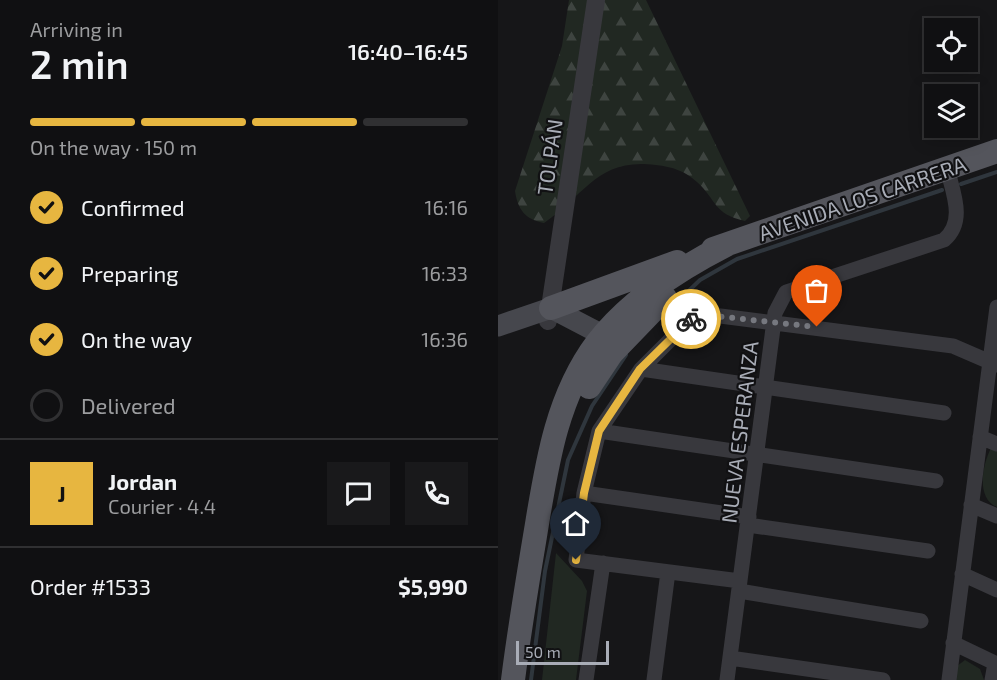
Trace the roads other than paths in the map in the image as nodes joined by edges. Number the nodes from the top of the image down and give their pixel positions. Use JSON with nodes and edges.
{"nodes":[{"id":1,"x":596,"y":0,"type":"edge"},
{"id":2,"x":997,"y":151,"type":"edge"},
{"id":3,"x":947,"y":168,"type":"junction"},
{"id":4,"x":726,"y":244,"type":"junction"},
{"id":5,"x":997,"y":307,"type":"edge"},
{"id":6,"x":544,"y":315,"type":"junction"},
{"id":7,"x":774,"y":321,"type":"junction"},
{"id":8,"x":498,"y":326,"type":"edge"},
{"id":9,"x":608,"y":345,"type":"junction"},
{"id":10,"x":993,"y":363,"type":"edge"},
{"id":11,"x":640,"y":369,"type":"junction"},
{"id":12,"x":765,"y":387,"type":"junction"},
{"id":13,"x":944,"y":413,"type":"dead end"},
{"id":14,"x":599,"y":431,"type":"junction"},
{"id":15,"x":980,"y":437,"type":"junction"},
{"id":16,"x":997,"y":444,"type":"edge"},
{"id":17,"x":757,"y":454,"type":"junction"},
{"id":18,"x":936,"y":481,"type":"dead end"},
{"id":19,"x":584,"y":493,"type":"junction"},
{"id":20,"x":971,"y":505,"type":"junction"},
{"id":21,"x":997,"y":516,"type":"edge"},
{"id":22,"x":749,"y":521,"type":"junction"},
{"id":23,"x":928,"y":551,"type":"dead end"},
{"id":24,"x":603,"y":563,"type":"junction"},
{"id":25,"x":668,"y":572,"type":"junction"},
{"id":26,"x":962,"y":574,"type":"junction"},
{"id":27,"x":740,"y":586,"type":"junction"},
{"id":28,"x":997,"y":590,"type":"edge"},
{"id":29,"x":921,"y":621,"type":"dead end"},
{"id":30,"x":953,"y":643,"type":"junction"},
{"id":31,"x":730,"y":658,"type":"junction"},
{"id":32,"x":996,"y":664,"type":"edge"},
{"id":33,"x":513,"y":680,"type":"edge"},
{"id":34,"x":586,"y":680,"type":"edge"},
{"id":35,"x":654,"y":680,"type":"edge"},
{"id":36,"x":727,"y":680,"type":"edge"},
{"id":37,"x":883,"y":680,"type":"edge"},
{"id":38,"x":949,"y":680,"type":"edge"},
{"id":39,"x":992,"y":680,"type":"edge"}],
"edges":[{"from":1,"to":6,"type":"street","name":"TOLPÁN"},
{"from":2,"to":3,"type":"main road","name":"AVENIDA LOS CARRERA"},
{"from":3,"to":4,"type":"main road","name":"AVENIDA LOS CARRERA"},
{"from":3,"to":7,"type":"street","name":"NUEVA ESPERANZA"},
{"from":4,"to":6,"type":"main road","name":"AVENIDA LOS CARRERA"},
{"from":4,"to":9,"type":"main road"},
{"from":5,"to":10,"type":"street"},
{"from":6,"to":8,"type":"main road"},
{"from":6,"to":9,"type":"main road"},
{"from":7,"to":10,"type":"street"},
{"from":7,"to":11,"type":"street"},
{"from":7,"to":12,"type":"street","name":"NUEVA ESPERANZA"},
{"from":9,"to":33,"type":"main road"},
{"from":10,"to":15,"type":"street"},
{"from":11,"to":12,"type":"street"},
{"from":11,"to":14,"type":"street"},
{"from":12,"to":13,"type":"street"},
{"from":12,"to":17,"type":"street","name":"NUEVA ESPERANZA"},
{"from":14,"to":17,"type":"street"},
{"from":14,"to":19,"type":"street"},
{"from":15,"to":16,"type":"street"},
{"from":15,"to":20,"type":"street"},
{"from":17,"to":18,"type":"street"},
{"from":17,"to":22,"type":"street","name":"NUEVA ESPERANZA"},
{"from":19,"to":22,"type":"street"},
{"from":19,"to":24,"type":"street"},
{"from":20,"to":21,"type":"street"},
{"from":20,"to":26,"type":"street"},
{"from":22,"to":23,"type":"street"},
{"from":22,"to":27,"type":"street","name":"NUEVA ESPERANZA"},
{"from":24,"to":25,"type":"street"},
{"from":24,"to":34,"type":"street"},
{"from":25,"to":27,"type":"street"},
{"from":25,"to":35,"type":"street"},
{"from":26,"to":28,"type":"street"},
{"from":26,"to":30,"type":"street"},
{"from":27,"to":29,"type":"street"},
{"from":27,"to":31,"type":"street","name":"NUEVA ESPERANZA"},
{"from":30,"to":32,"type":"street"},
{"from":30,"to":38,"type":"street"},
{"from":31,"to":36,"type":"street","name":"NUEVA ESPERANZA"},
{"from":31,"to":37,"type":"street"},
{"from":32,"to":39,"type":"street"}]}
